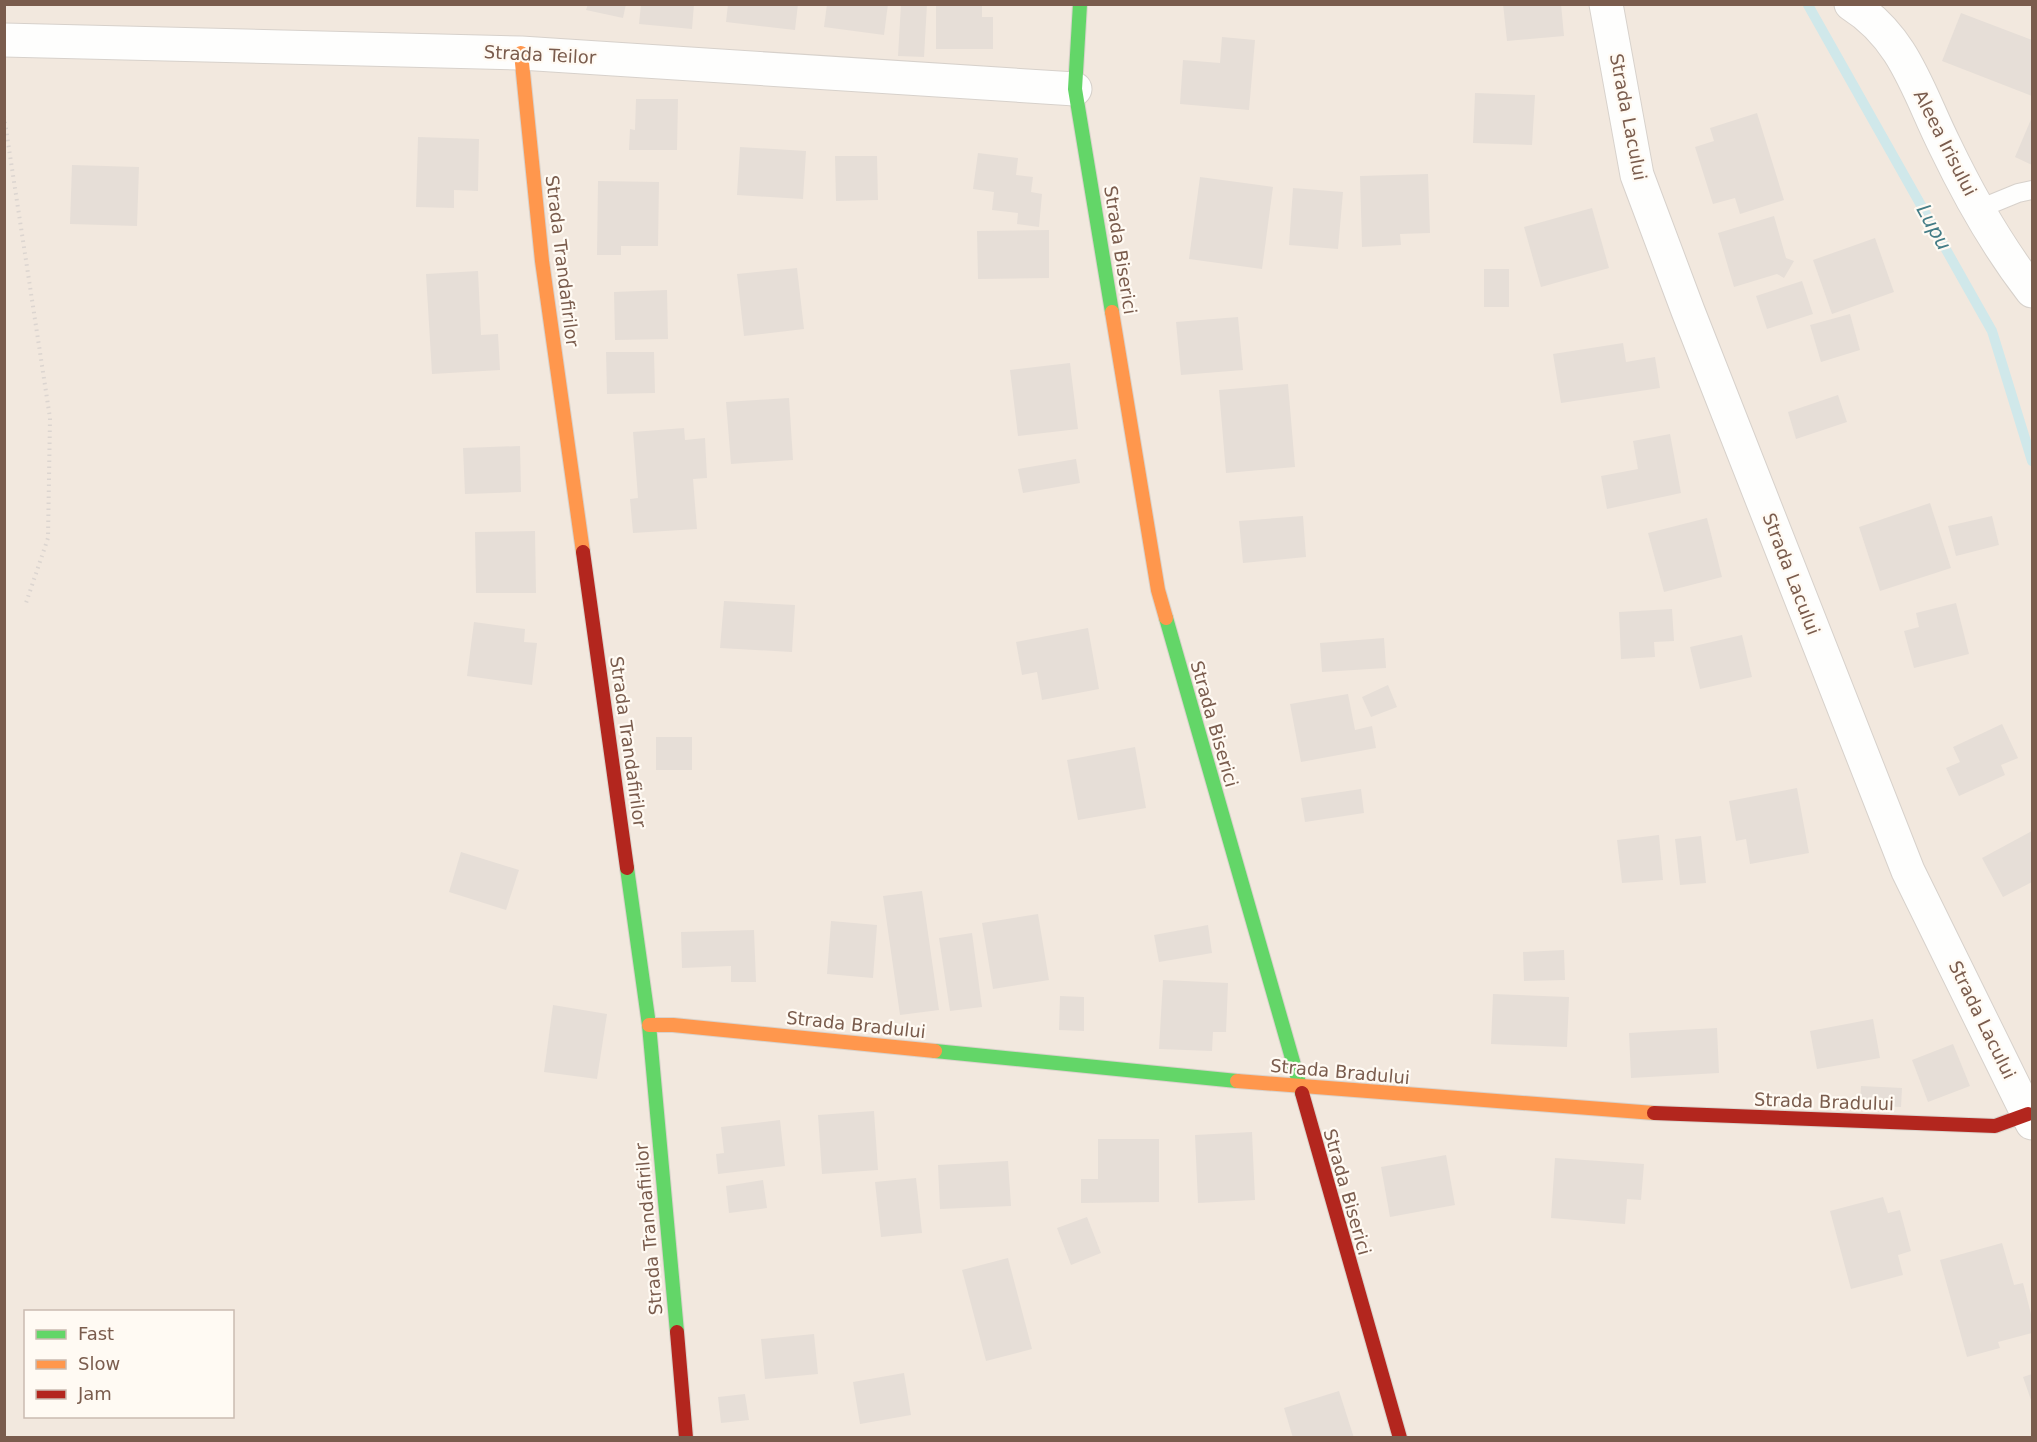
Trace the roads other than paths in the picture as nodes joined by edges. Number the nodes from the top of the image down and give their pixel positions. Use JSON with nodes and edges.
{"nodes":[{"id":1,"x":1080,"y":4,"type":"edge"},
{"id":2,"x":1606,"y":4,"type":"edge"},
{"id":3,"x":1851,"y":4,"type":"edge"},
{"id":4,"x":4,"y":40,"type":"edge"},
{"id":5,"x":521,"y":53,"type":"junction"},
{"id":6,"x":1075,"y":90,"type":"junction"},
{"id":7,"x":2032,"y":190,"type":"edge"},
{"id":8,"x":1979,"y":209,"type":"junction"},
{"id":9,"x":2032,"y":291,"type":"edge"},
{"id":10,"x":649,"y":1025,"type":"junction"},
{"id":11,"x":1298,"y":1087,"type":"junction"},
{"id":12,"x":2030,"y":1119,"type":"edge"},
{"id":13,"x":686,"y":1437,"type":"edge"},
{"id":14,"x":1400,"y":1437,"type":"edge"}],
"edges":[{"from":1,"to":6,"type":"street","name":"Strada Biserici"},
{"from":2,"to":12,"type":"street","name":"Strada Lacului"},
{"from":3,"to":8,"type":"street","name":"Aleea Irisului"},
{"from":4,"to":5,"type":"street","name":"Strada Teilor"},
{"from":5,"to":6,"type":"street","name":"Strada Teilor"},
{"from":5,"to":10,"type":"street","name":"Strada Trandafirilor"},
{"from":6,"to":11,"type":"street","name":"Strada Biserici"},
{"from":7,"to":8,"type":"lane"},
{"from":8,"to":9,"type":"street","name":"Aleea Irisului"},
{"from":10,"to":11,"type":"street","name":"Strada Bradului"},
{"from":10,"to":13,"type":"street","name":"Strada Trandafirilor"},
{"from":11,"to":12,"type":"street","name":"Strada Bradului"},
{"from":11,"to":14,"type":"street","name":"Strada Biserici"}]}
